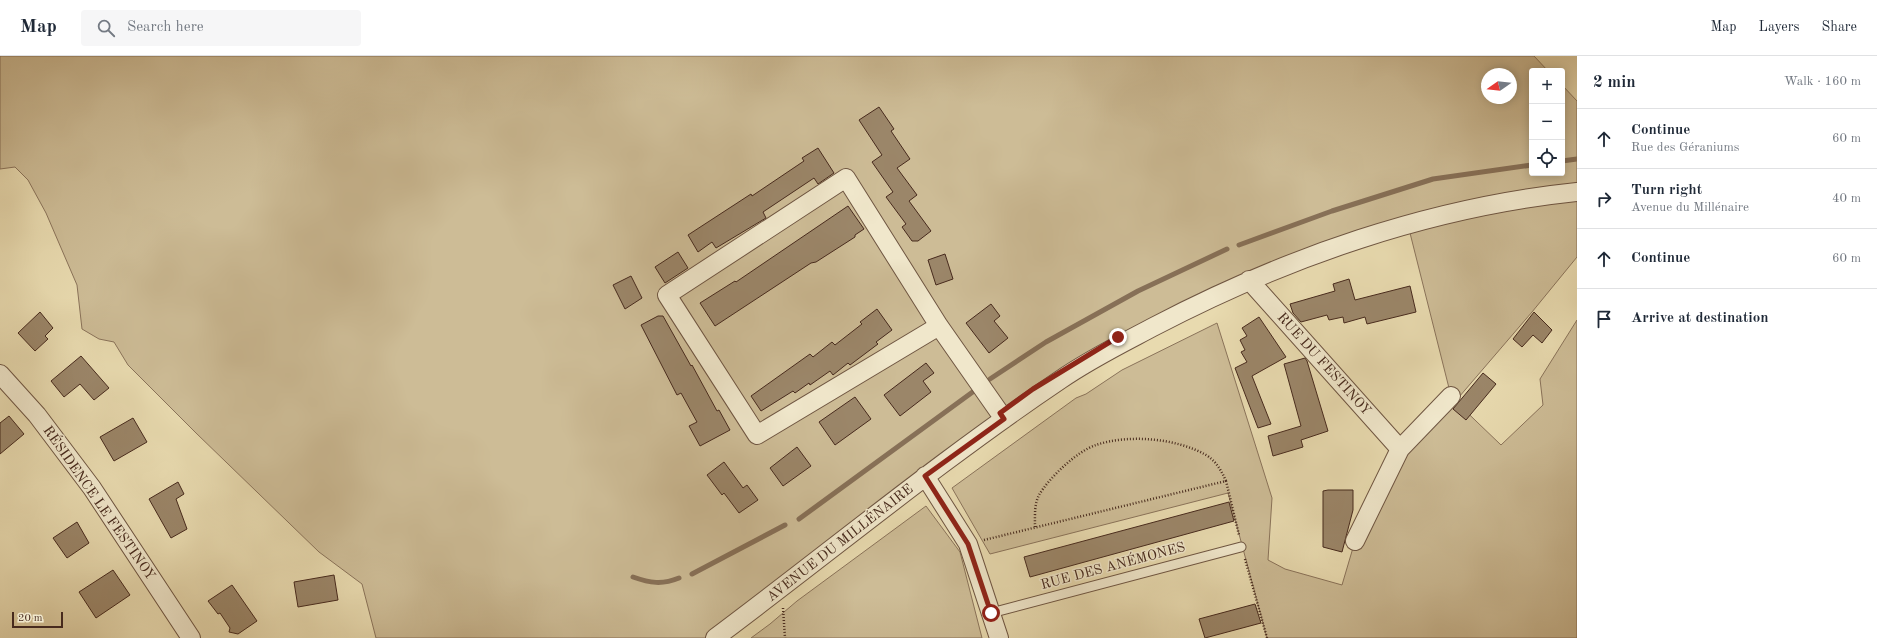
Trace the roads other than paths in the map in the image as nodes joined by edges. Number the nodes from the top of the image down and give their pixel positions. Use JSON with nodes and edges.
{"nodes":[{"id":1,"x":1577,"y":192,"type":"edge"},
{"id":2,"x":1249,"y":280,"type":"junction"},
{"id":3,"x":939,"y":326,"type":"junction"},
{"id":4,"x":0,"y":374,"type":"edge"},
{"id":5,"x":1451,"y":396,"type":"dead end"},
{"id":6,"x":1004,"y":419,"type":"junction"},
{"id":7,"x":1400,"y":449,"type":"junction"},
{"id":8,"x":925,"y":476,"type":"junction"},
{"id":9,"x":1355,"y":541,"type":"dead end"},
{"id":10,"x":1242,"y":547,"type":"road end"},
{"id":11,"x":991,"y":613,"type":"junction"},
{"id":12,"x":191,"y":638,"type":"edge"},
{"id":13,"x":715,"y":638,"type":"edge"},
{"id":14,"x":999,"y":638,"type":"edge"}],
"edges":[{"from":1,"to":2,"type":"street","name":"AVENUE DU MILLÉNAIRE"},
{"from":2,"to":6,"type":"street","name":"AVENUE DU MILLÉNAIRE"},
{"from":2,"to":7,"type":"street","name":"RUE DU FESTINOY"},
{"from":3,"to":3,"type":"street"},
{"from":3,"to":6,"type":"street"},
{"from":4,"to":12,"type":"street","name":"RÉSIDENCE LE FESTINOY"},
{"from":5,"to":7,"type":"street"},
{"from":6,"to":8,"type":"street","name":"AVENUE DU MILLÉNAIRE"},
{"from":7,"to":9,"type":"street"},
{"from":8,"to":11,"type":"street"},
{"from":8,"to":13,"type":"street","name":"AVENUE DU MILLÉNAIRE"},
{"from":10,"to":11,"type":"lane","name":"RUE DES ANÉMONES"},
{"from":11,"to":14,"type":"street"}]}
